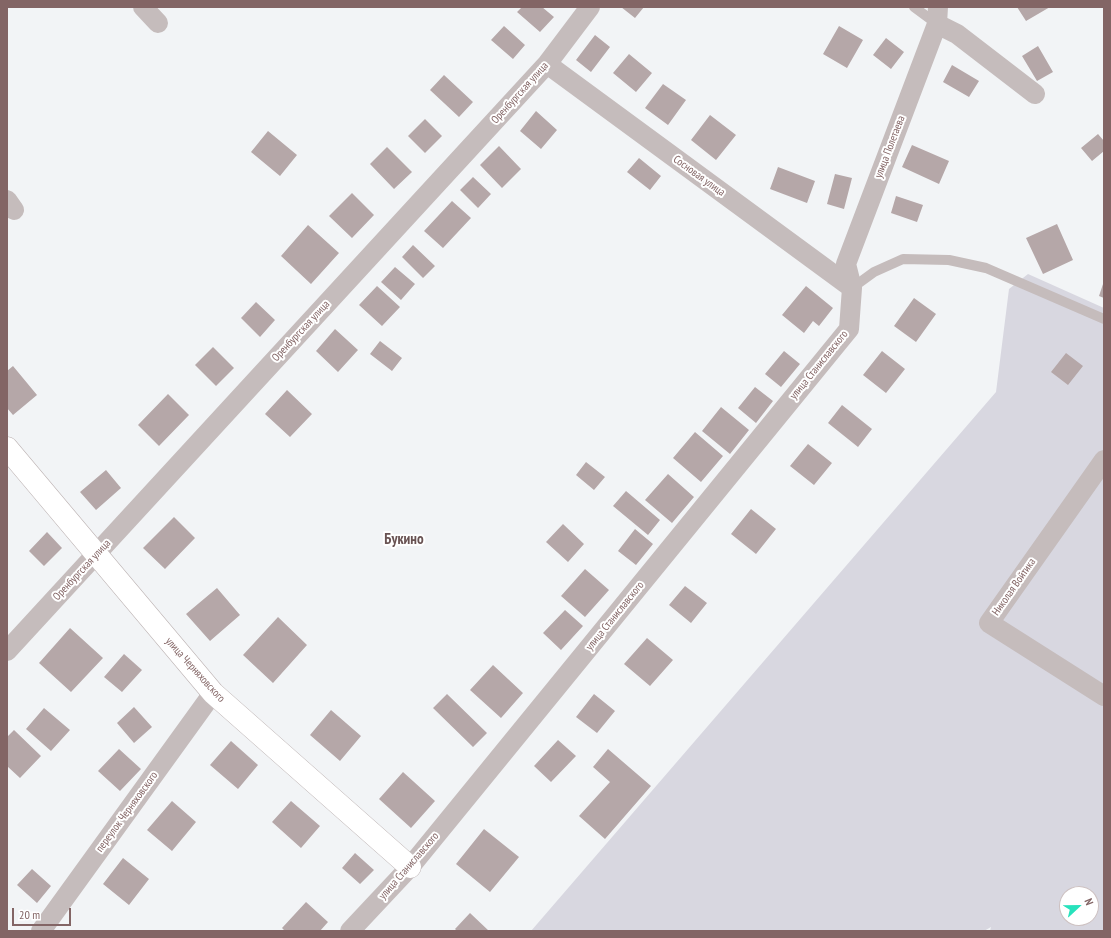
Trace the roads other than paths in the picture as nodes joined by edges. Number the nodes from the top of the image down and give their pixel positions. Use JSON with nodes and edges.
{"nodes":[{"id":1,"x":143,"y":7,"type":"edge"},
{"id":2,"x":590,"y":7,"type":"edge"},
{"id":3,"x":914,"y":7,"type":"edge"},
{"id":4,"x":938,"y":16,"type":"edge"},
{"id":5,"x":158,"y":23,"type":"dead end"},
{"id":6,"x":547,"y":64,"type":"junction"},
{"id":7,"x":1035,"y":94,"type":"dead end"},
{"id":8,"x":852,"y":288,"type":"junction"},
{"id":9,"x":1104,"y":319,"type":"edge"},
{"id":10,"x":7,"y":448,"type":"edge"},
{"id":11,"x":1104,"y":460,"type":"edge"},
{"id":12,"x":96,"y":555,"type":"junction"},
{"id":13,"x":7,"y":651,"type":"edge"},
{"id":14,"x":213,"y":693,"type":"junction"},
{"id":15,"x":1104,"y":696,"type":"edge"},
{"id":16,"x":410,"y":867,"type":"junction"},
{"id":17,"x":41,"y":931,"type":"edge"},
{"id":18,"x":350,"y":931,"type":"edge"}],
"edges":[{"from":1,"to":5,"type":"street"},
{"from":2,"to":6,"type":"street","name":"Оренбургская улица"},
{"from":3,"to":4,"type":"lane"},
{"from":4,"to":7,"type":"street"},
{"from":4,"to":8,"type":"street","name":"улица Полетаева"},
{"from":6,"to":8,"type":"street","name":"Сосновая улица"},
{"from":6,"to":12,"type":"street","name":"Оренбургская улица"},
{"from":8,"to":9,"type":"lane"},
{"from":8,"to":16,"type":"street","name":"улица Станиславского"},
{"from":10,"to":12,"type":"street","name":"улица Черняховского"},
{"from":11,"to":15,"type":"street","name":"Николая Войтика"},
{"from":12,"to":13,"type":"street","name":"Оренбургская улица"},
{"from":12,"to":14,"type":"street","name":"улица Черняховского"},
{"from":14,"to":16,"type":"street","name":"улица Черняховского"},
{"from":14,"to":17,"type":"street","name":"переулок Черняховского"},
{"from":16,"to":18,"type":"street","name":"улица Станиславского"}]}
